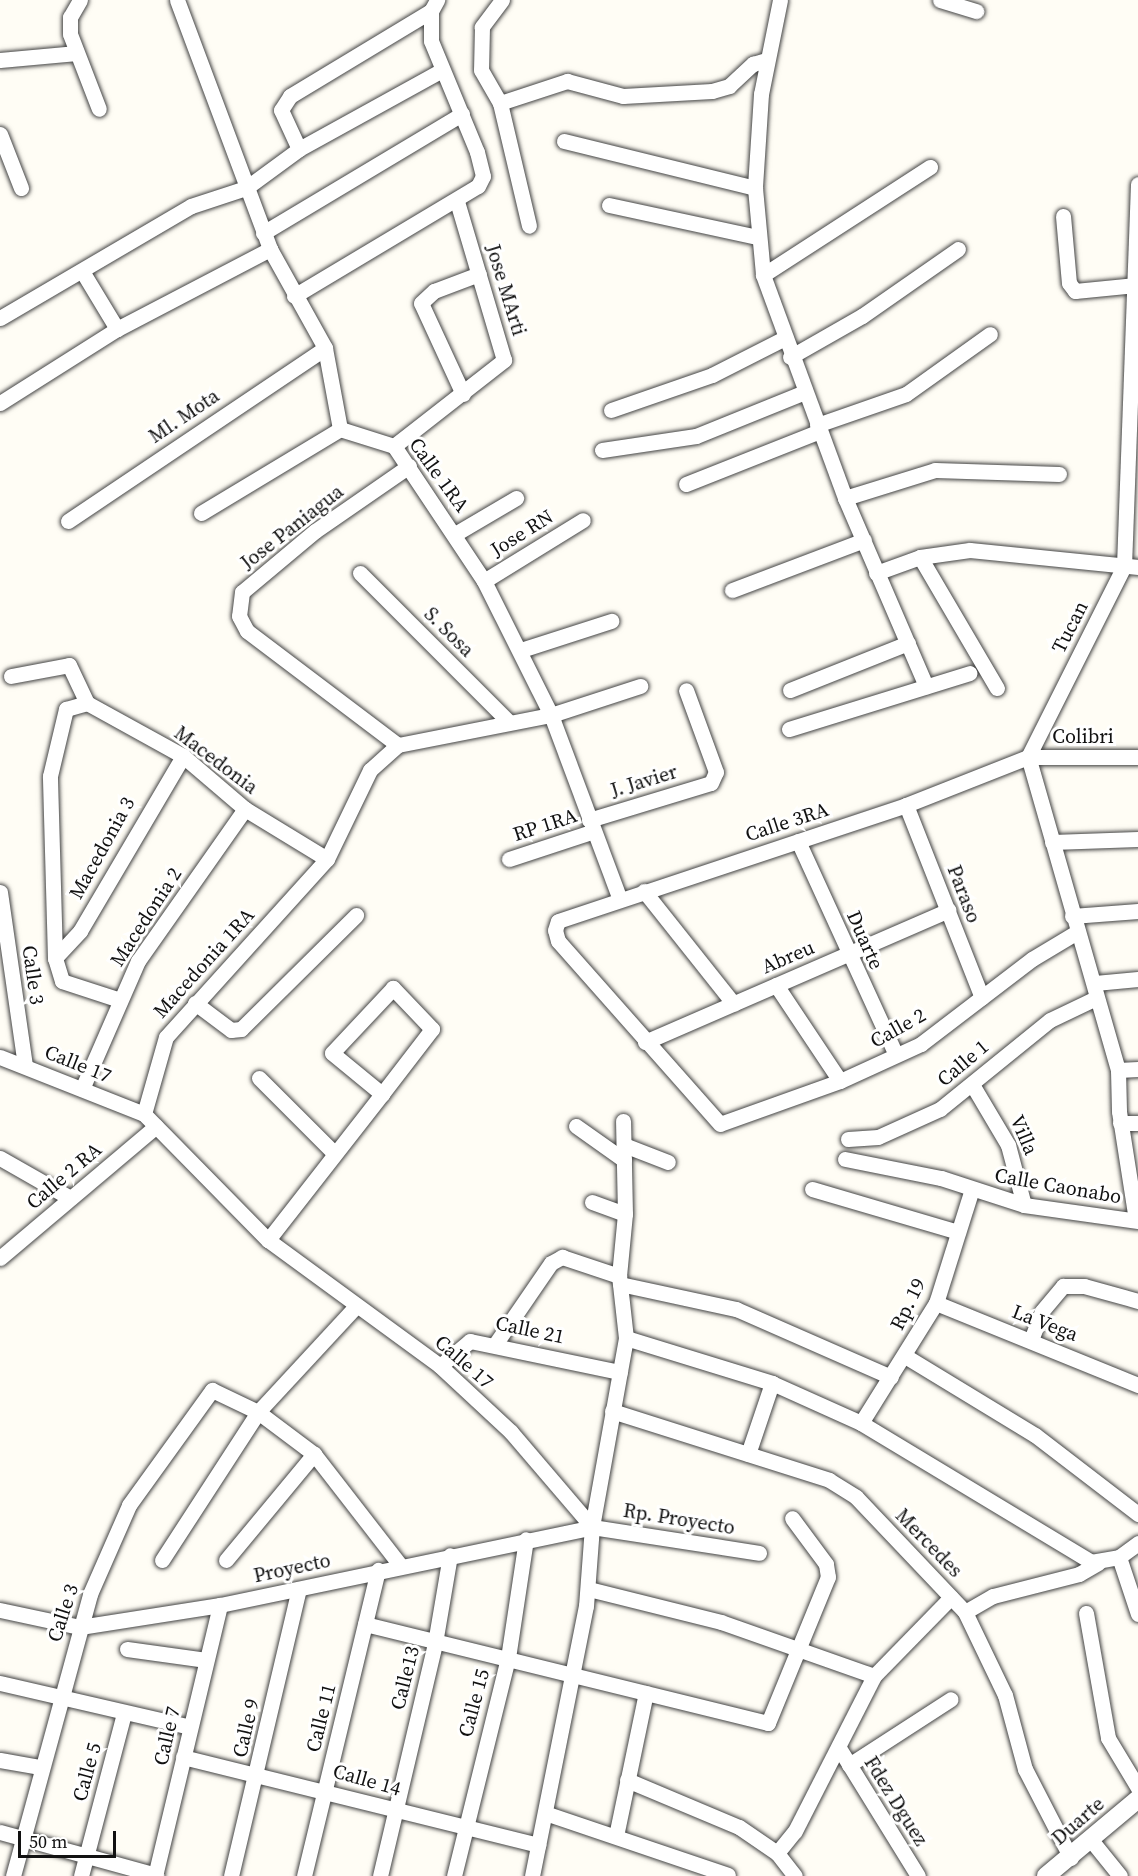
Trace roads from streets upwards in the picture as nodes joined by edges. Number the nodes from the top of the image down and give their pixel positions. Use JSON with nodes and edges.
{"nodes":[{"id":1,"x":80,"y":0,"type":"edge"},
{"id":2,"x":177,"y":0,"type":"edge"},
{"id":3,"x":502,"y":0,"type":"edge"},
{"id":4,"x":780,"y":0,"type":"edge"},
{"id":5,"x":940,"y":0,"type":"edge"},
{"id":6,"x":434,"y":6,"type":"edge"},
{"id":7,"x":976,"y":11,"type":"dead end"},
{"id":8,"x":77,"y":53,"type":"junction"},
{"id":9,"x":0,"y":60,"type":"edge"},
{"id":10,"x":766,"y":60,"type":"junction"},
{"id":11,"x":442,"y":70,"type":"junction"},
{"id":12,"x":500,"y":103,"type":"junction"},
{"id":13,"x":99,"y":109,"type":"dead end"},
{"id":14,"x":462,"y":114,"type":"junction"},
{"id":15,"x":0,"y":134,"type":"edge"},
{"id":16,"x":564,"y":141,"type":"dead end"},
{"id":17,"x":299,"y":149,"type":"junction"},
{"id":18,"x":6,"y":165,"type":"edge"},
{"id":19,"x":930,"y":167,"type":"dead end"},
{"id":20,"x":1138,"y":184,"type":"edge"},
{"id":21,"x":246,"y":188,"type":"junction"},
{"id":22,"x":755,"y":188,"type":"junction"},
{"id":23,"x":21,"y":189,"type":"dead end"},
{"id":24,"x":457,"y":201,"type":"junction"},
{"id":25,"x":609,"y":205,"type":"dead end"},
{"id":26,"x":1063,"y":216,"type":"dead end"},
{"id":27,"x":529,"y":226,"type":"dead end"},
{"id":28,"x":263,"y":232,"type":"junction"},
{"id":29,"x":757,"y":237,"type":"junction"},
{"id":30,"x":270,"y":249,"type":"junction"},
{"id":31,"x":958,"y":249,"type":"dead end"},
{"id":32,"x":82,"y":270,"type":"junction"},
{"id":33,"x":479,"y":274,"type":"junction"},
{"id":34,"x":763,"y":275,"type":"junction"},
{"id":35,"x":1136,"y":291,"type":"edge"},
{"id":36,"x":294,"y":296,"type":"junction"},
{"id":37,"x":0,"y":318,"type":"edge"},
{"id":38,"x":117,"y":329,"type":"junction"},
{"id":39,"x":990,"y":334,"type":"dead end"},
{"id":40,"x":783,"y":339,"type":"junction"},
{"id":41,"x":325,"y":348,"type":"junction"},
{"id":42,"x":790,"y":357,"type":"junction"},
{"id":43,"x":1135,"y":385,"type":"edge"},
{"id":44,"x":804,"y":392,"type":"junction"},
{"id":45,"x":463,"y":394,"type":"junction"},
{"id":46,"x":0,"y":403,"type":"edge"},
{"id":47,"x":611,"y":410,"type":"dead end"},
{"id":48,"x":818,"y":428,"type":"junction"},
{"id":49,"x":340,"y":429,"type":"junction"},
{"id":50,"x":394,"y":446,"type":"junction"},
{"id":51,"x":602,"y":450,"type":"dead end"},
{"id":52,"x":409,"y":466,"type":"junction"},
{"id":53,"x":1059,"y":474,"type":"dead end"},
{"id":54,"x":686,"y":484,"type":"dead end"},
{"id":55,"x":516,"y":498,"type":"dead end"},
{"id":56,"x":845,"y":498,"type":"junction"},
{"id":57,"x":201,"y":513,"type":"dead end"},
{"id":58,"x":583,"y":520,"type":"dead end"},
{"id":59,"x":68,"y":521,"type":"dead end"},
{"id":60,"x":455,"y":534,"type":"junction"},
{"id":61,"x":864,"y":540,"type":"junction"},
{"id":62,"x":920,"y":557,"type":"junction"},
{"id":63,"x":1131,"y":567,"type":"edge"},
{"id":64,"x":360,"y":573,"type":"dead end"},
{"id":65,"x":876,"y":573,"type":"junction"},
{"id":66,"x":484,"y":581,"type":"junction"},
{"id":67,"x":732,"y":590,"type":"dead end"},
{"id":68,"x":611,"y":621,"type":"dead end"},
{"id":69,"x":908,"y":643,"type":"junction"},
{"id":70,"x":521,"y":650,"type":"junction"},
{"id":71,"x":970,"y":673,"type":"dead end"},
{"id":72,"x":11,"y":676,"type":"dead end"},
{"id":73,"x":640,"y":686,"type":"dead end"},
{"id":74,"x":926,"y":686,"type":"junction"},
{"id":75,"x":997,"y":688,"type":"dead end"},
{"id":76,"x":686,"y":690,"type":"dead end"},
{"id":77,"x":790,"y":690,"type":"dead end"},
{"id":78,"x":81,"y":703,"type":"junction"},
{"id":79,"x":551,"y":715,"type":"junction"},
{"id":80,"x":509,"y":722,"type":"junction"},
{"id":81,"x":789,"y":729,"type":"dead end"},
{"id":82,"x":398,"y":746,"type":"junction"},
{"id":83,"x":183,"y":756,"type":"junction"},
{"id":84,"x":1028,"y":757,"type":"junction"},
{"id":85,"x":1138,"y":757,"type":"edge"},
{"id":86,"x":906,"y":805,"type":"junction"},
{"id":87,"x":245,"y":809,"type":"junction"},
{"id":88,"x":591,"y":826,"type":"junction"},
{"id":89,"x":1138,"y":839,"type":"edge"},
{"id":90,"x":798,"y":841,"type":"junction"},
{"id":91,"x":1052,"y":842,"type":"junction"},
{"id":92,"x":327,"y":859,"type":"junction"},
{"id":93,"x":509,"y":859,"type":"dead end"},
{"id":94,"x":645,"y":891,"type":"junction"},
{"id":95,"x":0,"y":892,"type":"edge"},
{"id":96,"x":620,"y":900,"type":"junction"},
{"id":97,"x":948,"y":910,"type":"junction"},
{"id":98,"x":1138,"y":911,"type":"edge"},
{"id":99,"x":356,"y":915,"type":"dead end"},
{"id":100,"x":1072,"y":916,"type":"junction"},
{"id":101,"x":1077,"y":932,"type":"junction"},
{"id":102,"x":846,"y":955,"type":"junction"},
{"id":103,"x":56,"y":958,"type":"junction"},
{"id":104,"x":1138,"y":979,"type":"edge"},
{"id":105,"x":776,"y":985,"type":"junction"},
{"id":106,"x":1095,"y":990,"type":"junction"},
{"id":107,"x":982,"y":998,"type":"junction"},
{"id":108,"x":120,"y":1000,"type":"junction"},
{"id":109,"x":195,"y":1003,"type":"junction"},
{"id":110,"x":734,"y":1004,"type":"junction"},
{"id":111,"x":645,"y":1042,"type":"junction"},
{"id":112,"x":896,"y":1055,"type":"junction"},
{"id":113,"x":0,"y":1057,"type":"edge"},
{"id":114,"x":25,"y":1065,"type":"junction"},
{"id":115,"x":1138,"y":1069,"type":"edge"},
{"id":116,"x":1118,"y":1070,"type":"junction"},
{"id":117,"x":259,"y":1078,"type":"dead end"},
{"id":118,"x":840,"y":1081,"type":"junction"},
{"id":119,"x":974,"y":1086,"type":"junction"},
{"id":120,"x":82,"y":1089,"type":"junction"},
{"id":121,"x":382,"y":1094,"type":"junction"},
{"id":122,"x":144,"y":1114,"type":"junction"},
{"id":123,"x":623,"y":1121,"type":"dead end"},
{"id":124,"x":1120,"y":1123,"type":"junction"},
{"id":125,"x":1138,"y":1123,"type":"edge"},
{"id":126,"x":156,"y":1126,"type":"junction"},
{"id":127,"x":576,"y":1126,"type":"dead end"},
{"id":128,"x":848,"y":1139,"type":"dead end"},
{"id":129,"x":624,"y":1153,"type":"junction"},
{"id":130,"x":335,"y":1154,"type":"junction"},
{"id":131,"x":0,"y":1158,"type":"edge"},
{"id":132,"x":845,"y":1159,"type":"dead end"},
{"id":133,"x":668,"y":1162,"type":"dead end"},
{"id":134,"x":812,"y":1189,"type":"dead end"},
{"id":135,"x":971,"y":1192,"type":"junction"},
{"id":136,"x":70,"y":1198,"type":"junction"},
{"id":137,"x":592,"y":1202,"type":"dead end"},
{"id":138,"x":1024,"y":1205,"type":"junction"},
{"id":139,"x":625,"y":1214,"type":"junction"},
{"id":140,"x":1137,"y":1221,"type":"edge"},
{"id":141,"x":958,"y":1232,"type":"junction"},
{"id":142,"x":268,"y":1240,"type":"junction"},
{"id":143,"x":0,"y":1258,"type":"edge"},
{"id":144,"x":620,"y":1280,"type":"junction"},
{"id":145,"x":1138,"y":1301,"type":"edge"},
{"id":146,"x":936,"y":1303,"type":"junction"},
{"id":147,"x":356,"y":1306,"type":"junction"},
{"id":148,"x":626,"y":1338,"type":"junction"},
{"id":149,"x":1031,"y":1340,"type":"junction"},
{"id":150,"x":496,"y":1343,"type":"junction"},
{"id":151,"x":905,"y":1356,"type":"junction"},
{"id":152,"x":440,"y":1366,"type":"junction"},
{"id":153,"x":620,"y":1372,"type":"junction"},
{"id":154,"x":891,"y":1377,"type":"junction"},
{"id":155,"x":772,"y":1383,"type":"junction"},
{"id":156,"x":1138,"y":1385,"type":"edge"},
{"id":157,"x":612,"y":1411,"type":"junction"},
{"id":158,"x":258,"y":1412,"type":"junction"},
{"id":159,"x":861,"y":1423,"type":"junction"},
{"id":160,"x":314,"y":1454,"type":"junction"},
{"id":161,"x":748,"y":1454,"type":"junction"},
{"id":162,"x":1138,"y":1514,"type":"edge"},
{"id":163,"x":792,"y":1518,"type":"dead end"},
{"id":164,"x":592,"y":1527,"type":"junction"},
{"id":165,"x":526,"y":1539,"type":"junction"},
{"id":166,"x":1138,"y":1543,"type":"edge"},
{"id":167,"x":759,"y":1553,"type":"dead end"},
{"id":168,"x":450,"y":1555,"type":"junction"},
{"id":169,"x":1119,"y":1557,"type":"junction"},
{"id":170,"x":162,"y":1560,"type":"dead end"},
{"id":171,"x":226,"y":1560,"type":"dead end"},
{"id":172,"x":1098,"y":1563,"type":"junction"},
{"id":173,"x":400,"y":1565,"type":"junction"},
{"id":174,"x":378,"y":1570,"type":"junction"},
{"id":175,"x":299,"y":1589,"type":"junction"},
{"id":176,"x":589,"y":1589,"type":"junction"},
{"id":177,"x":951,"y":1597,"type":"junction"},
{"id":178,"x":220,"y":1605,"type":"junction"},
{"id":179,"x":0,"y":1611,"type":"edge"},
{"id":180,"x":965,"y":1612,"type":"junction"},
{"id":181,"x":1086,"y":1613,"type":"dead end"},
{"id":182,"x":1138,"y":1614,"type":"edge"},
{"id":183,"x":365,"y":1624,"type":"junction"},
{"id":184,"x":80,"y":1627,"type":"junction"},
{"id":185,"x":435,"y":1643,"type":"junction"},
{"id":186,"x":798,"y":1648,"type":"junction"},
{"id":187,"x":127,"y":1649,"type":"dead end"},
{"id":188,"x":508,"y":1658,"type":"junction"},
{"id":189,"x":206,"y":1660,"type":"junction"},
{"id":190,"x":574,"y":1675,"type":"junction"},
{"id":191,"x":874,"y":1676,"type":"junction"},
{"id":192,"x":0,"y":1683,"type":"edge"},
{"id":193,"x":646,"y":1693,"type":"junction"},
{"id":194,"x":58,"y":1696,"type":"junction"},
{"id":195,"x":951,"y":1699,"type":"dead end"},
{"id":196,"x":124,"y":1713,"type":"junction"},
{"id":197,"x":190,"y":1727,"type":"junction"},
{"id":198,"x":839,"y":1748,"type":"junction"},
{"id":199,"x":183,"y":1757,"type":"junction"},
{"id":200,"x":0,"y":1760,"type":"edge"},
{"id":201,"x":849,"y":1766,"type":"junction"},
{"id":202,"x":40,"y":1767,"type":"junction"},
{"id":203,"x":258,"y":1773,"type":"junction"},
{"id":204,"x":627,"y":1780,"type":"junction"},
{"id":205,"x":1138,"y":1788,"type":"edge"},
{"id":206,"x":325,"y":1789,"type":"junction"},
{"id":207,"x":1138,"y":1798,"type":"edge"},
{"id":208,"x":394,"y":1810,"type":"junction"},
{"id":209,"x":545,"y":1813,"type":"junction"},
{"id":210,"x":463,"y":1827,"type":"junction"},
{"id":211,"x":0,"y":1832,"type":"edge"},
{"id":212,"x":616,"y":1836,"type":"junction"},
{"id":213,"x":21,"y":1838,"type":"junction"},
{"id":214,"x":1091,"y":1840,"type":"junction"},
{"id":215,"x":538,"y":1845,"type":"junction"},
{"id":216,"x":777,"y":1853,"type":"junction"},
{"id":217,"x":1071,"y":1857,"type":"junction"},
{"id":218,"x":86,"y":1858,"type":"junction"},
{"id":219,"x":728,"y":1875,"type":"edge"},
{"id":220,"x":14,"y":1876,"type":"edge"},
{"id":221,"x":81,"y":1876,"type":"edge"},
{"id":222,"x":155,"y":1876,"type":"edge"},
{"id":223,"x":231,"y":1876,"type":"edge"},
{"id":224,"x":304,"y":1876,"type":"edge"},
{"id":225,"x":380,"y":1876,"type":"edge"},
{"id":226,"x":454,"y":1876,"type":"edge"},
{"id":227,"x":532,"y":1876,"type":"edge"},
{"id":228,"x":795,"y":1876,"type":"edge"},
{"id":229,"x":918,"y":1876,"type":"edge"},
{"id":230,"x":1046,"y":1876,"type":"edge"},
{"id":231,"x":1120,"y":1876,"type":"edge"}],
"edges":[{"from":1,"to":8,"type":"street"},
{"from":2,"to":21,"type":"street"},
{"from":3,"to":12,"type":"street"},
{"from":4,"to":10,"type":"street"},
{"from":5,"to":7,"type":"street"},
{"from":6,"to":11,"type":"street"},
{"from":6,"to":17,"type":"street"},
{"from":8,"to":9,"type":"street"},
{"from":8,"to":13,"type":"street"},
{"from":10,"to":12,"type":"street"},
{"from":10,"to":22,"type":"street"},
{"from":11,"to":14,"type":"street"},
{"from":11,"to":17,"type":"street"},
{"from":12,"to":27,"type":"street"},
{"from":14,"to":24,"type":"street"},
{"from":14,"to":28,"type":"street"},
{"from":15,"to":18,"type":"street"},
{"from":16,"to":22,"type":"street"},
{"from":17,"to":21,"type":"street"},
{"from":18,"to":23,"type":"street"},
{"from":19,"to":34,"type":"street"},
{"from":20,"to":35,"type":"street","name":"Tucan"},
{"from":21,"to":28,"type":"street"},
{"from":21,"to":32,"type":"street"},
{"from":22,"to":29,"type":"street"},
{"from":24,"to":33,"type":"street","name":"Jose MArti"},
{"from":24,"to":36,"type":"street"},
{"from":25,"to":29,"type":"street"},
{"from":26,"to":35,"type":"street"},
{"from":28,"to":30,"type":"street"},
{"from":29,"to":34,"type":"street"},
{"from":30,"to":36,"type":"street"},
{"from":30,"to":38,"type":"street"},
{"from":31,"to":42,"type":"street"},
{"from":32,"to":37,"type":"street"},
{"from":32,"to":38,"type":"street"},
{"from":33,"to":45,"type":"street","name":"Jose MArti"},
{"from":33,"to":45,"type":"street"},
{"from":34,"to":40,"type":"street"},
{"from":35,"to":43,"type":"street","name":"Tucan"},
{"from":36,"to":41,"type":"street"},
{"from":38,"to":46,"type":"street"},
{"from":39,"to":48,"type":"street"},
{"from":40,"to":42,"type":"street"},
{"from":40,"to":47,"type":"street"},
{"from":41,"to":49,"type":"street"},
{"from":41,"to":59,"type":"street","name":"Ml. Mota"},
{"from":42,"to":44,"type":"street"},
{"from":43,"to":63,"type":"street","name":"Tucan"},
{"from":44,"to":48,"type":"street"},
{"from":44,"to":51,"type":"street"},
{"from":45,"to":50,"type":"street","name":"Jose MArti"},
{"from":48,"to":54,"type":"street"},
{"from":48,"to":56,"type":"street"},
{"from":49,"to":50,"type":"street","name":"Calle 1RA"},
{"from":49,"to":57,"type":"street"},
{"from":50,"to":52,"type":"street","name":"Calle 1RA"},
{"from":52,"to":60,"type":"street","name":"Calle 1RA"},
{"from":52,"to":82,"type":"street","name":"Jose Paniagua"},
{"from":53,"to":56,"type":"street"},
{"from":55,"to":60,"type":"street"},
{"from":56,"to":61,"type":"street"},
{"from":58,"to":66,"type":"street","name":"Jose RN"},
{"from":60,"to":66,"type":"street","name":"Calle 1RA"},
{"from":61,"to":65,"type":"street"},
{"from":61,"to":67,"type":"street"},
{"from":62,"to":63,"type":"street"},
{"from":62,"to":65,"type":"street"},
{"from":62,"to":75,"type":"street"},
{"from":63,"to":84,"type":"street","name":"Tucan"},
{"from":64,"to":80,"type":"street","name":"S. Sosa"},
{"from":65,"to":69,"type":"street"},
{"from":66,"to":70,"type":"street","name":"Calle 1RA"},
{"from":68,"to":70,"type":"street"},
{"from":69,"to":74,"type":"street"},
{"from":69,"to":77,"type":"street"},
{"from":70,"to":79,"type":"street","name":"Calle 1RA"},
{"from":71,"to":74,"type":"street"},
{"from":72,"to":78,"type":"street"},
{"from":73,"to":79,"type":"street"},
{"from":74,"to":81,"type":"street"},
{"from":76,"to":88,"type":"street","name":"J. Javier"},
{"from":78,"to":83,"type":"street","name":"Macedonia"},
{"from":78,"to":103,"type":"street"},
{"from":79,"to":80,"type":"street"},
{"from":79,"to":88,"type":"street","name":"Calle 1RA"},
{"from":80,"to":82,"type":"street"},
{"from":82,"to":92,"type":"street"},
{"from":83,"to":87,"type":"street","name":"Macedonia"},
{"from":83,"to":103,"type":"street","name":"Macedonia 3"},
{"from":84,"to":85,"type":"street","name":"Colibri"},
{"from":84,"to":86,"type":"street","name":"Calle 3RA"},
{"from":84,"to":91,"type":"street"},
{"from":86,"to":90,"type":"street","name":"Calle 3RA"},
{"from":86,"to":97,"type":"street","name":"Paraso"},
{"from":87,"to":92,"type":"street","name":"Macedonia"},
{"from":87,"to":108,"type":"street","name":"Macedonia 2"},
{"from":88,"to":93,"type":"street","name":"RP 1RA"},
{"from":88,"to":96,"type":"street","name":"Calle 1RA"},
{"from":89,"to":91,"type":"street"},
{"from":90,"to":94,"type":"street","name":"Calle 3RA"},
{"from":90,"to":102,"type":"street","name":"Duarte"},
{"from":91,"to":100,"type":"street"},
{"from":92,"to":109,"type":"street","name":"Macedonia 1RA"},
{"from":94,"to":96,"type":"street","name":"Calle 3RA"},
{"from":94,"to":110,"type":"street"},
{"from":95,"to":114,"type":"street","name":"Calle 3"},
{"from":96,"to":111,"type":"street","name":"Calle 3RA"},
{"from":97,"to":102,"type":"street","name":"Abreu"},
{"from":97,"to":107,"type":"street","name":"Paraso"},
{"from":98,"to":100,"type":"street"},
{"from":99,"to":109,"type":"street"},
{"from":100,"to":101,"type":"street"},
{"from":101,"to":106,"type":"street"},
{"from":101,"to":107,"type":"street","name":"Calle 2"},
{"from":102,"to":105,"type":"street","name":"Abreu"},
{"from":102,"to":112,"type":"street","name":"Duarte"},
{"from":103,"to":108,"type":"street"},
{"from":104,"to":106,"type":"street"},
{"from":105,"to":110,"type":"street","name":"Abreu"},
{"from":105,"to":118,"type":"street"},
{"from":106,"to":116,"type":"street"},
{"from":106,"to":119,"type":"street","name":"Calle 1"},
{"from":107,"to":112,"type":"street","name":"Calle 2"},
{"from":108,"to":120,"type":"street","name":"Macedonia 2"},
{"from":109,"to":122,"type":"street","name":"Macedonia 1RA"},
{"from":110,"to":111,"type":"street","name":"Abreu"},
{"from":111,"to":118,"type":"street","name":"Calle 2"},
{"from":112,"to":118,"type":"street","name":"Calle 2"},
{"from":113,"to":114,"type":"street","name":"Calle 17"},
{"from":114,"to":120,"type":"street","name":"Calle 17"},
{"from":115,"to":116,"type":"street"},
{"from":116,"to":124,"type":"street"},
{"from":117,"to":130,"type":"street"},
{"from":119,"to":128,"type":"street","name":"Calle 1"},
{"from":119,"to":138,"type":"street","name":"Villa"},
{"from":120,"to":122,"type":"street","name":"Calle 17"},
{"from":121,"to":121,"type":"street"},
{"from":121,"to":130,"type":"street"},
{"from":122,"to":126,"type":"street","name":"Calle 17"},
{"from":123,"to":129,"type":"street"},
{"from":124,"to":125,"type":"street"},
{"from":124,"to":140,"type":"street"},
{"from":126,"to":136,"type":"street","name":"Calle 2 RA"},
{"from":126,"to":142,"type":"street","name":"Calle 17"},
{"from":127,"to":129,"type":"street"},
{"from":129,"to":133,"type":"street"},
{"from":129,"to":139,"type":"street"},
{"from":130,"to":142,"type":"street"},
{"from":131,"to":136,"type":"street"},
{"from":132,"to":135,"type":"street","name":"Calle Caonabo"},
{"from":134,"to":141,"type":"street"},
{"from":135,"to":138,"type":"street","name":"Calle Caonabo"},
{"from":135,"to":141,"type":"street","name":"Rp. 19"},
{"from":136,"to":143,"type":"street","name":"Calle 2 RA"},
{"from":137,"to":139,"type":"street"},
{"from":138,"to":140,"type":"street","name":"Calle Caonabo"},
{"from":139,"to":144,"type":"street"},
{"from":141,"to":146,"type":"street","name":"Rp. 19"},
{"from":142,"to":147,"type":"street","name":"Calle 17"},
{"from":144,"to":148,"type":"street"},
{"from":144,"to":150,"type":"street"},
{"from":144,"to":154,"type":"street"},
{"from":145,"to":149,"type":"street"},
{"from":146,"to":149,"type":"street","name":"La Vega"},
{"from":146,"to":151,"type":"street","name":"Rp. 19"},
{"from":147,"to":152,"type":"street","name":"Calle 17"},
{"from":147,"to":158,"type":"street"},
{"from":148,"to":153,"type":"street"},
{"from":148,"to":155,"type":"street"},
{"from":149,"to":156,"type":"street","name":"La Vega"},
{"from":150,"to":152,"type":"street","name":"Calle 21"},
{"from":150,"to":153,"type":"street","name":"Calle 21"},
{"from":151,"to":154,"type":"street","name":"Rp. 19"},
{"from":151,"to":162,"type":"street"},
{"from":152,"to":164,"type":"street","name":"Calle 17"},
{"from":153,"to":157,"type":"street"},
{"from":154,"to":159,"type":"street","name":"Rp. 19"},
{"from":155,"to":159,"type":"street"},
{"from":155,"to":161,"type":"street"},
{"from":157,"to":161,"type":"street","name":"Mercedes"},
{"from":157,"to":164,"type":"street"},
{"from":158,"to":160,"type":"street"},
{"from":158,"to":170,"type":"street"},
{"from":158,"to":184,"type":"street","name":"Calle 3"},
{"from":159,"to":172,"type":"street"},
{"from":160,"to":171,"type":"street"},
{"from":160,"to":173,"type":"street"},
{"from":161,"to":177,"type":"street","name":"Mercedes"},
{"from":163,"to":186,"type":"street"},
{"from":164,"to":165,"type":"street","name":"Proyecto"},
{"from":164,"to":167,"type":"street","name":"Rp. Proyecto"},
{"from":164,"to":176,"type":"street"},
{"from":165,"to":168,"type":"street","name":"Proyecto"},
{"from":165,"to":188,"type":"street","name":"Calle 15"},
{"from":166,"to":169,"type":"street"},
{"from":168,"to":173,"type":"street","name":"Proyecto"},
{"from":168,"to":185,"type":"street","name":"Calle13"},
{"from":169,"to":172,"type":"street"},
{"from":169,"to":182,"type":"street"},
{"from":172,"to":180,"type":"street"},
{"from":173,"to":174,"type":"street","name":"Proyecto"},
{"from":174,"to":175,"type":"street","name":"Proyecto"},
{"from":174,"to":183,"type":"street","name":"Calle 11"},
{"from":175,"to":178,"type":"street","name":"Proyecto"},
{"from":175,"to":203,"type":"street","name":"Calle 9"},
{"from":176,"to":186,"type":"street"},
{"from":176,"to":190,"type":"street"},
{"from":177,"to":180,"type":"street","name":"Mercedes"},
{"from":177,"to":191,"type":"street"},
{"from":178,"to":184,"type":"street","name":"Proyecto"},
{"from":178,"to":189,"type":"street","name":"Calle 7"},
{"from":179,"to":184,"type":"street","name":"Proyecto"},
{"from":180,"to":217,"type":"street","name":"Mercedes"},
{"from":181,"to":205,"type":"street"},
{"from":183,"to":185,"type":"street"},
{"from":183,"to":206,"type":"street","name":"Calle 11"},
{"from":184,"to":194,"type":"street","name":"Calle 3"},
{"from":185,"to":188,"type":"street"},
{"from":185,"to":208,"type":"street","name":"Calle13"},
{"from":186,"to":191,"type":"street"},
{"from":186,"to":193,"type":"street"},
{"from":187,"to":189,"type":"street"},
{"from":188,"to":190,"type":"street"},
{"from":188,"to":210,"type":"street","name":"Calle 15"},
{"from":189,"to":197,"type":"street","name":"Calle 7"},
{"from":190,"to":193,"type":"street"},
{"from":190,"to":209,"type":"street"},
{"from":191,"to":198,"type":"street"},
{"from":192,"to":194,"type":"street"},
{"from":193,"to":204,"type":"street"},
{"from":194,"to":196,"type":"street"},
{"from":194,"to":202,"type":"street","name":"Calle 3"},
{"from":195,"to":201,"type":"street"},
{"from":196,"to":197,"type":"street"},
{"from":196,"to":218,"type":"street","name":"Calle 5"},
{"from":197,"to":199,"type":"street","name":"Calle 7"},
{"from":198,"to":201,"type":"street","name":"Fdez Dguez"},
{"from":198,"to":216,"type":"street"},
{"from":199,"to":203,"type":"street","name":"Calle 14"},
{"from":199,"to":222,"type":"street","name":"Calle 7"},
{"from":200,"to":202,"type":"street"},
{"from":201,"to":229,"type":"street","name":"Fdez Dguez"},
{"from":202,"to":213,"type":"street","name":"Calle 3"},
{"from":203,"to":206,"type":"street","name":"Calle 14"},
{"from":203,"to":223,"type":"street","name":"Calle 9"},
{"from":204,"to":212,"type":"street"},
{"from":204,"to":216,"type":"street"},
{"from":206,"to":208,"type":"street","name":"Calle 14"},
{"from":206,"to":224,"type":"street","name":"Calle 11"},
{"from":207,"to":214,"type":"street","name":"Duarte"},
{"from":208,"to":210,"type":"street","name":"Calle 14"},
{"from":208,"to":225,"type":"street","name":"Calle13"},
{"from":209,"to":212,"type":"street"},
{"from":209,"to":215,"type":"street"},
{"from":210,"to":215,"type":"street","name":"Calle 14"},
{"from":210,"to":226,"type":"street","name":"Calle 15"},
{"from":211,"to":213,"type":"street"},
{"from":212,"to":219,"type":"street"},
{"from":213,"to":218,"type":"street"},
{"from":213,"to":220,"type":"street","name":"Calle 3"},
{"from":214,"to":217,"type":"street","name":"Duarte"},
{"from":214,"to":231,"type":"street"},
{"from":215,"to":227,"type":"street"},
{"from":216,"to":228,"type":"street"},
{"from":217,"to":230,"type":"street","name":"Duarte"},
{"from":218,"to":221,"type":"street","name":"Calle 5"},
{"from":218,"to":222,"type":"street"}]}
